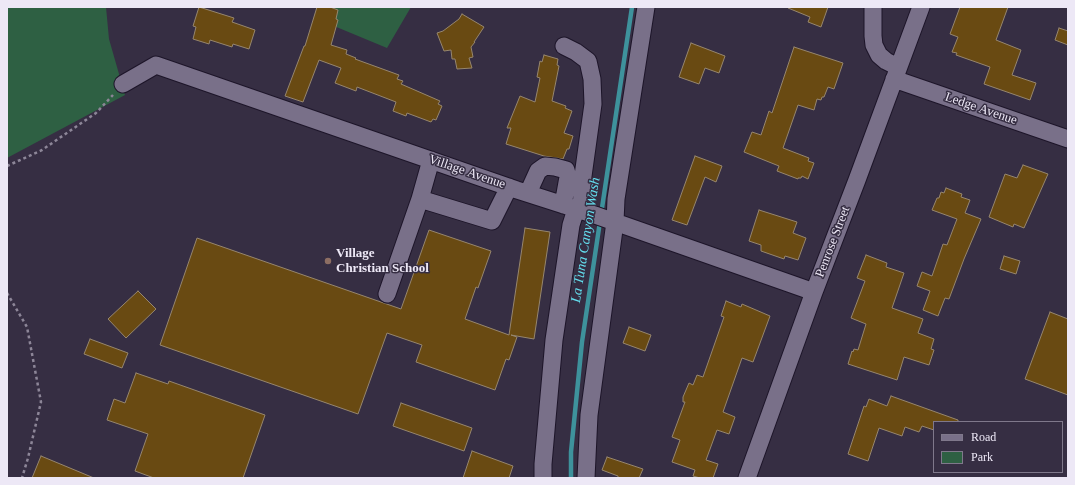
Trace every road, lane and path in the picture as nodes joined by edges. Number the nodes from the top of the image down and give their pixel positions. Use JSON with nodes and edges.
{"nodes":[{"id":1,"x":646,"y":7,"type":"edge"},
{"id":2,"x":873,"y":7,"type":"edge"},
{"id":3,"x":921,"y":7,"type":"edge"},
{"id":4,"x":564,"y":46,"type":"dead end"},
{"id":5,"x":896,"y":73,"type":"junction"},
{"id":6,"x":123,"y":84,"type":"joint"},
{"id":7,"x":1068,"y":139,"type":"edge"},
{"id":8,"x":431,"y":160,"type":"junction"},
{"id":9,"x":7,"y":166,"type":"edge"},
{"id":10,"x":509,"y":187,"type":"junction"},
{"id":11,"x":528,"y":193,"type":"junction"},
{"id":12,"x":420,"y":199,"type":"junction"},
{"id":13,"x":590,"y":214,"type":"junction"},
{"id":14,"x":7,"y":292,"type":"edge"},
{"id":15,"x":814,"y":292,"type":"junction"},
{"id":16,"x":387,"y":294,"type":"dead end"},
{"id":17,"x":22,"y":478,"type":"edge"},
{"id":18,"x":543,"y":478,"type":"edge"},
{"id":19,"x":586,"y":478,"type":"edge"},
{"id":20,"x":747,"y":478,"type":"edge"}],
"edges":[{"from":1,"to":13,"type":"street"},
{"from":2,"to":5,"type":"street","name":"Ledge Avenue"},
{"from":3,"to":5,"type":"street","name":"Penrose Street"},
{"from":4,"to":13,"type":"street"},
{"from":5,"to":7,"type":"street","name":"Ledge Avenue"},
{"from":5,"to":15,"type":"street","name":"Penrose Street"},
{"from":6,"to":8,"type":"street","name":"Village Avenue"},
{"from":6,"to":9,"type":"path"},
{"from":8,"to":10,"type":"street","name":"Village Avenue"},
{"from":8,"to":12,"type":"street"},
{"from":10,"to":11,"type":"street","name":"Village Avenue"},
{"from":10,"to":12,"type":"street"},
{"from":11,"to":13,"type":"street","name":"Village Avenue"},
{"from":11,"to":13,"type":"street"},
{"from":12,"to":16,"type":"street"},
{"from":13,"to":15,"type":"street","name":"Village Avenue"},
{"from":13,"to":18,"type":"street"},
{"from":13,"to":19,"type":"street"},
{"from":14,"to":17,"type":"path"},
{"from":15,"to":20,"type":"street","name":"Penrose Street"}]}
